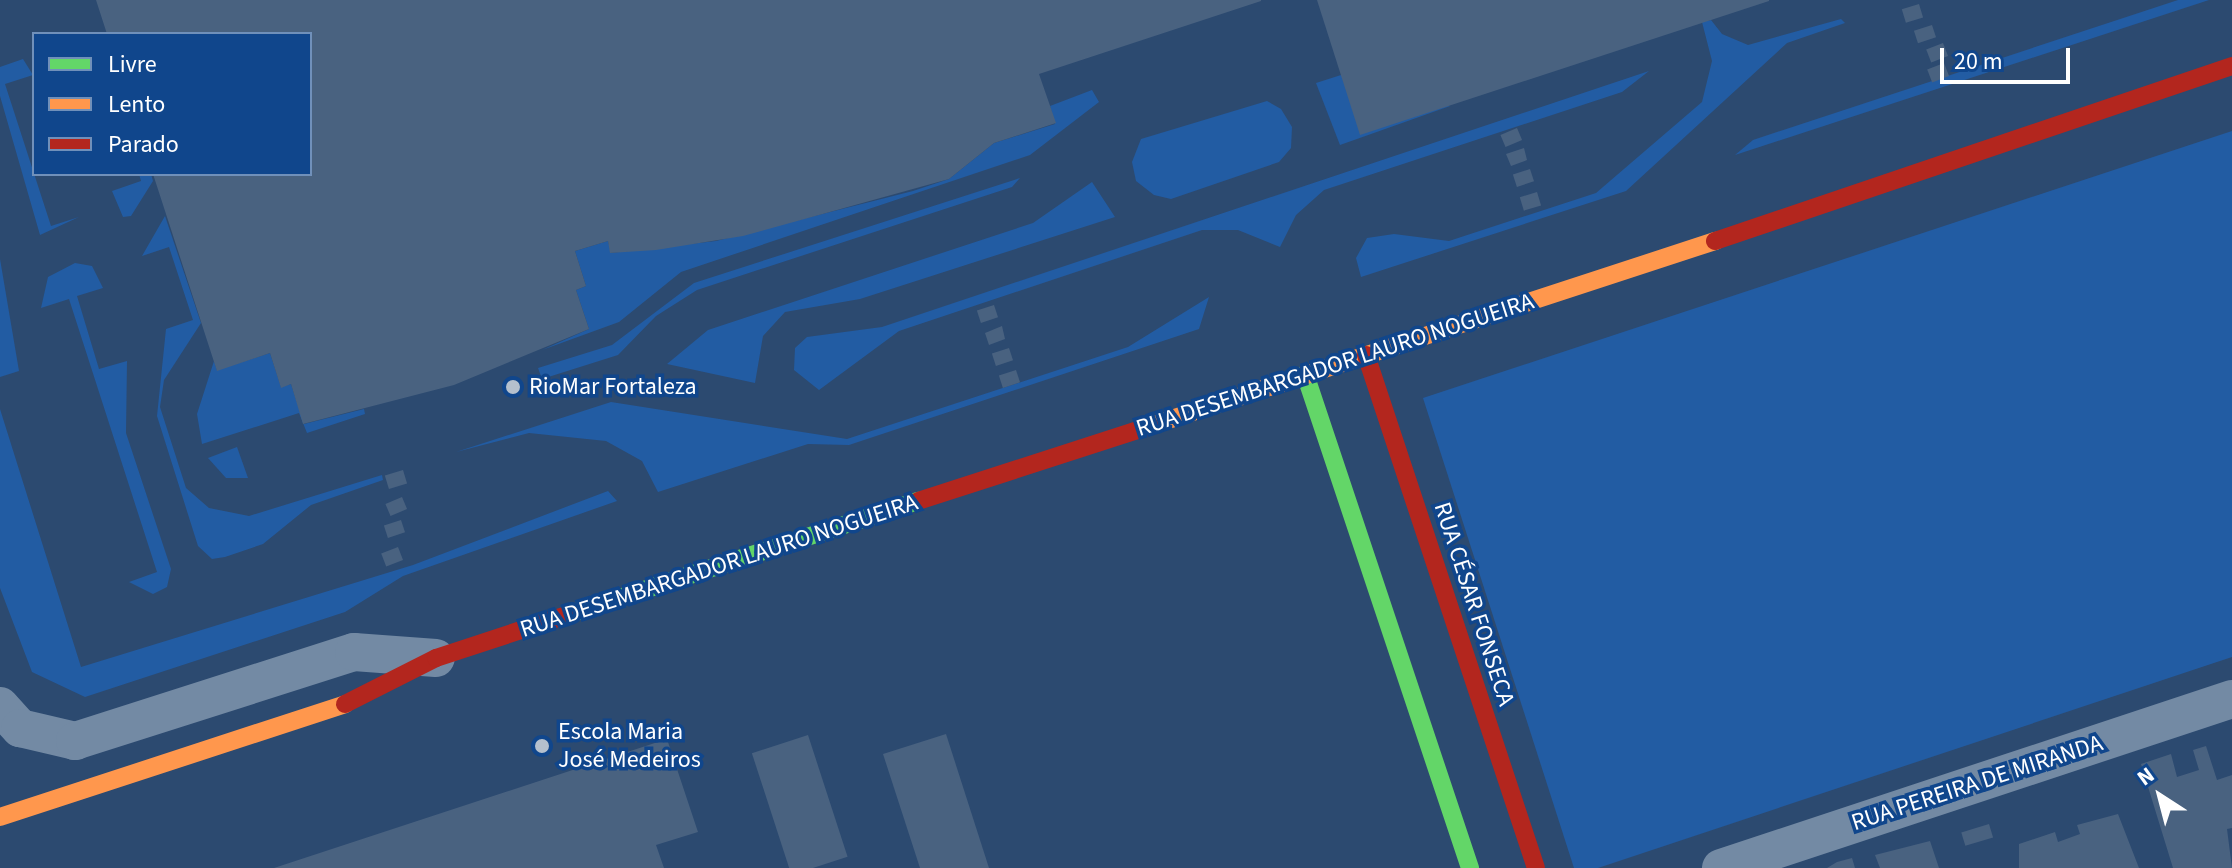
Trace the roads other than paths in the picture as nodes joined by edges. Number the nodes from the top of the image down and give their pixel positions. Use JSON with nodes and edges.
{"nodes":[{"id":1,"x":2232,"y":66,"type":"edge"},
{"id":2,"x":1366,"y":355,"type":"junction"},
{"id":3,"x":1305,"y":374,"type":"junction"},
{"id":4,"x":436,"y":658,"type":"junction"},
{"id":5,"x":2232,"y":699,"type":"edge"},
{"id":6,"x":4,"y":712,"type":"edge"},
{"id":7,"x":0,"y":817,"type":"edge"},
{"id":8,"x":1470,"y":868,"type":"edge"},
{"id":9,"x":1536,"y":868,"type":"edge"},
{"id":10,"x":1721,"y":868,"type":"edge"}],
"edges":[{"from":1,"to":2,"type":"street","name":"RUA DESEMBARGADOR LAURO NOGUEIRA"},
{"from":2,"to":3,"type":"street","name":"RUA DESEMBARGADOR LAURO NOGUEIRA"},
{"from":2,"to":9,"type":"street","name":"RUA CÉSAR FONSECA"},
{"from":3,"to":4,"type":"street","name":"RUA DESEMBARGADOR LAURO NOGUEIRA"},
{"from":3,"to":8,"type":"street"},
{"from":4,"to":6,"type":"street","name":"RUA DESEMBARGADOR LAURO NOGUEIRA"},
{"from":4,"to":7,"type":"street","name":"RUA DESEMBARGADOR LAURO NOGUEIRA"},
{"from":5,"to":10,"type":"street","name":"RUA PEREIRA DE MIRANDA"}]}
